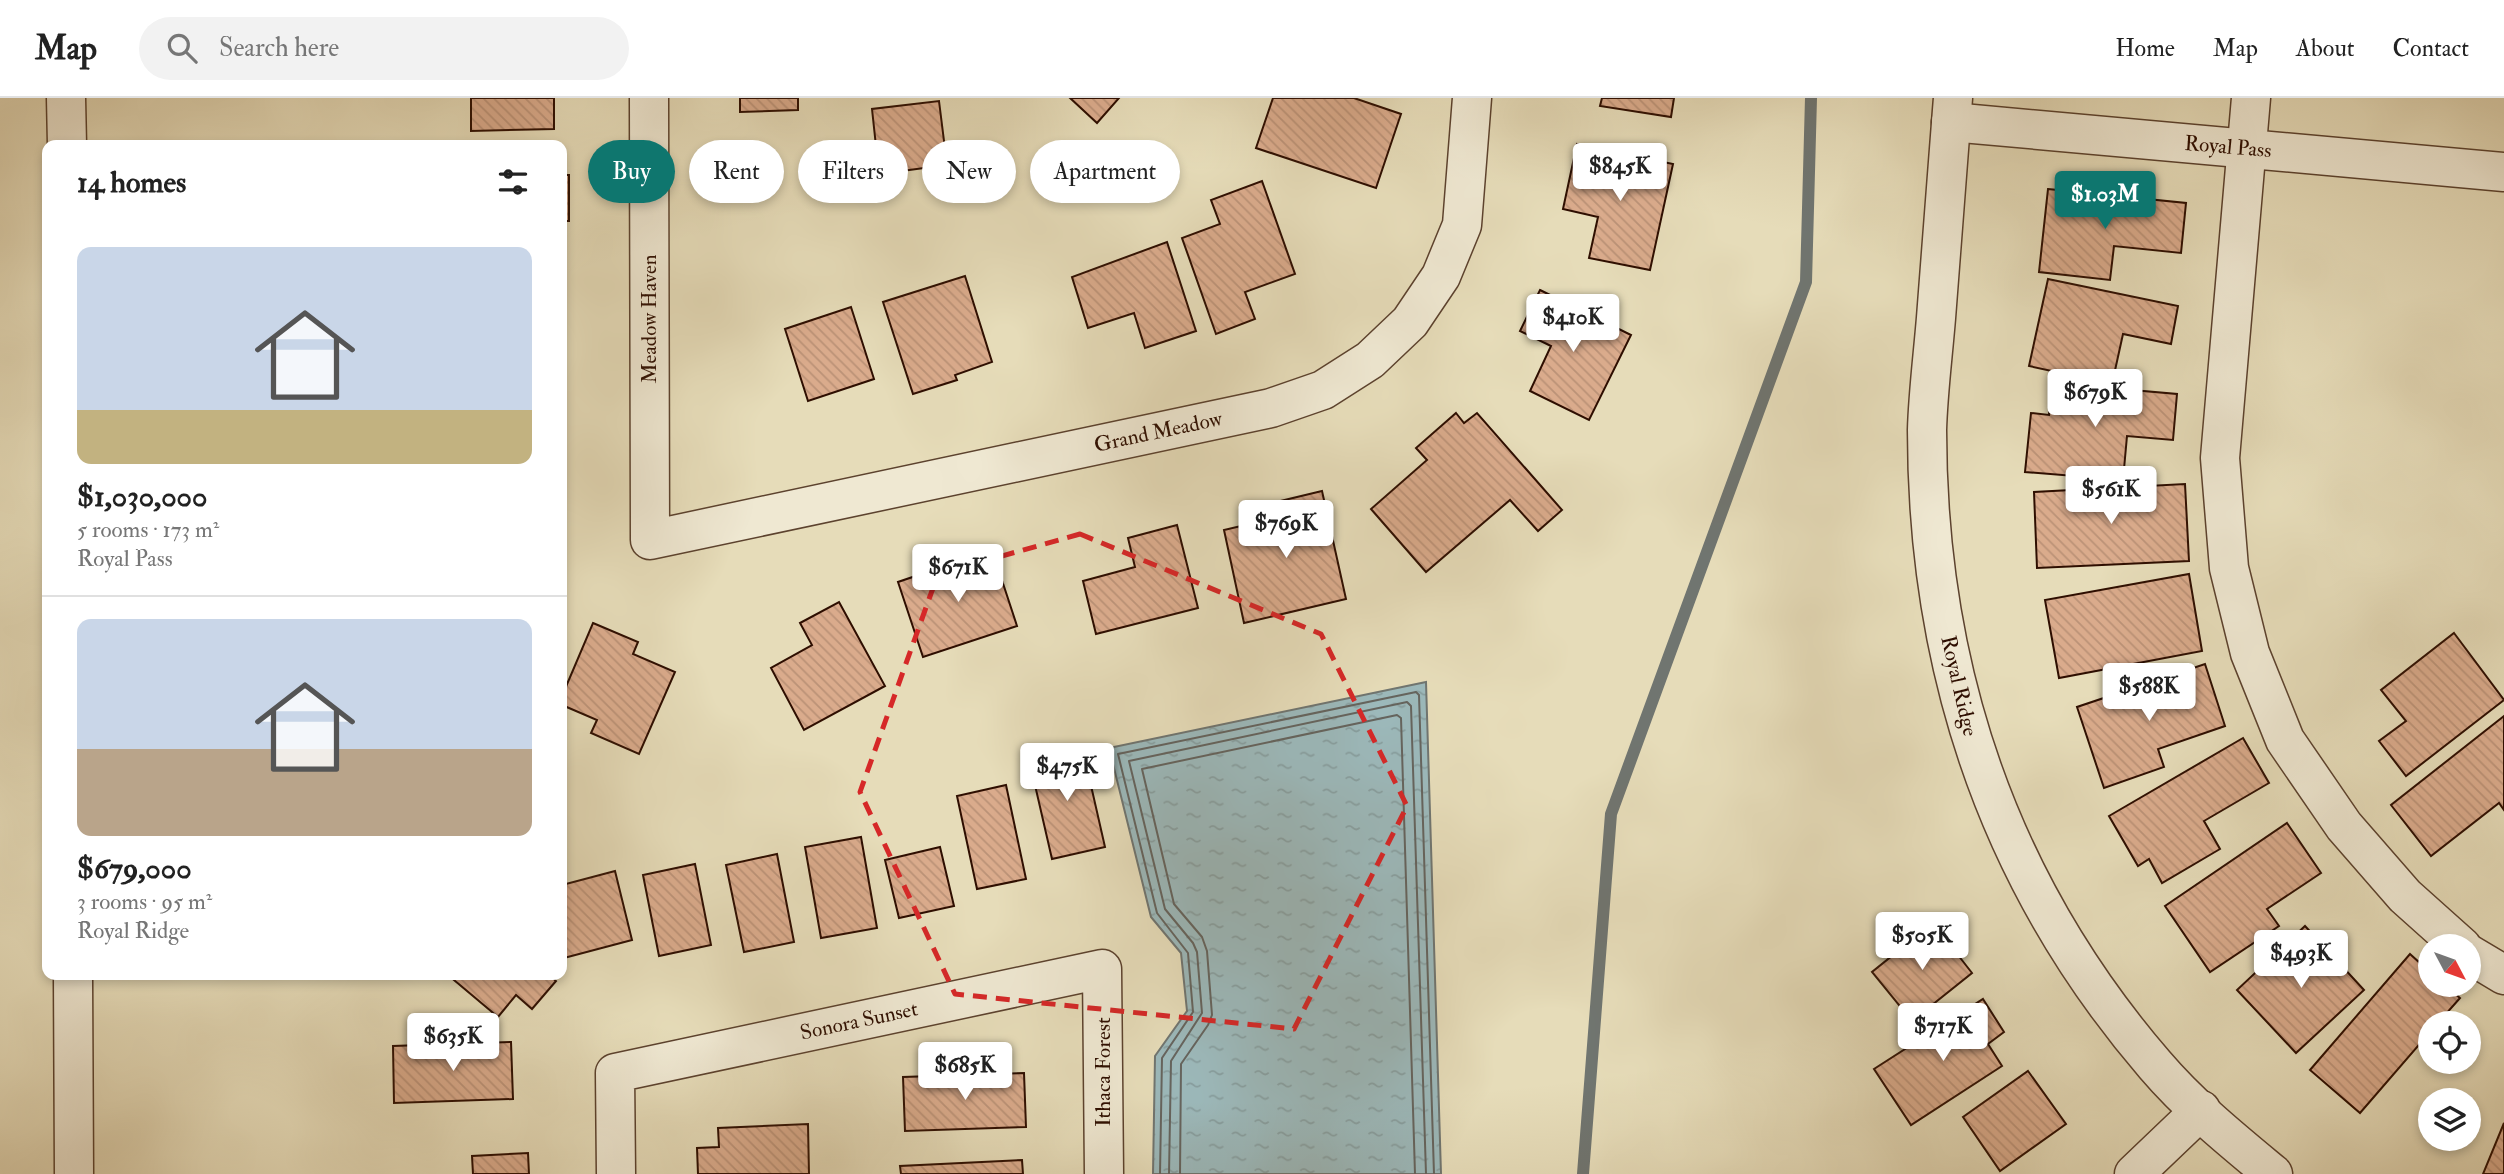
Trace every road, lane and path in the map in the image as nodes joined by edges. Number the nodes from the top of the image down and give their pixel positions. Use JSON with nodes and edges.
{"nodes":[{"id":1,"x":66,"y":98,"type":"edge"},
{"id":2,"x":649,"y":98,"type":"edge"},
{"id":3,"x":1472,"y":98,"type":"edge"},
{"id":4,"x":2251,"y":98,"type":"edge"},
{"id":5,"x":1952,"y":110,"type":"edge"},
{"id":6,"x":67,"y":140,"type":"edge"},
{"id":7,"x":2247,"y":148,"type":"junction"},
{"id":8,"x":2504,"y":172,"type":"edge"},
{"id":9,"x":650,"y":540,"type":"joint"},
{"id":10,"x":2447,"y":934,"type":"edge"},
{"id":11,"x":2482,"y":962,"type":"edge"},
{"id":12,"x":1102,"y":969,"type":"joint"},
{"id":13,"x":2504,"y":975,"type":"edge"},
{"id":14,"x":73,"y":980,"type":"edge"},
{"id":15,"x":2201,"y":1110,"type":"junction"},
{"id":16,"x":74,"y":1174,"type":"edge"},
{"id":17,"x":616,"y":1174,"type":"edge"},
{"id":18,"x":1104,"y":1174,"type":"edge"},
{"id":19,"x":2134,"y":1174,"type":"edge"},
{"id":20,"x":2273,"y":1174,"type":"edge"}],
"edges":[{"from":1,"to":6,"type":"street"},
{"from":2,"to":9,"type":"street","name":"Meadow Haven"},
{"from":3,"to":9,"type":"street","name":"Grand Meadow"},
{"from":4,"to":7,"type":"street"},
{"from":5,"to":7,"type":"street","name":"Royal Pass"},
{"from":5,"to":15,"type":"street","name":"Royal Ridge"},
{"from":7,"to":8,"type":"street","name":"Royal Pass"},
{"from":7,"to":10,"type":"street"},
{"from":11,"to":13,"type":"street"},
{"from":12,"to":17,"type":"street","name":"Sonora Sunset"},
{"from":12,"to":18,"type":"street","name":"Ithaca Forest"},
{"from":14,"to":16,"type":"street"},
{"from":15,"to":19,"type":"street"},
{"from":15,"to":20,"type":"street","name":"Royal Ridge"}]}
